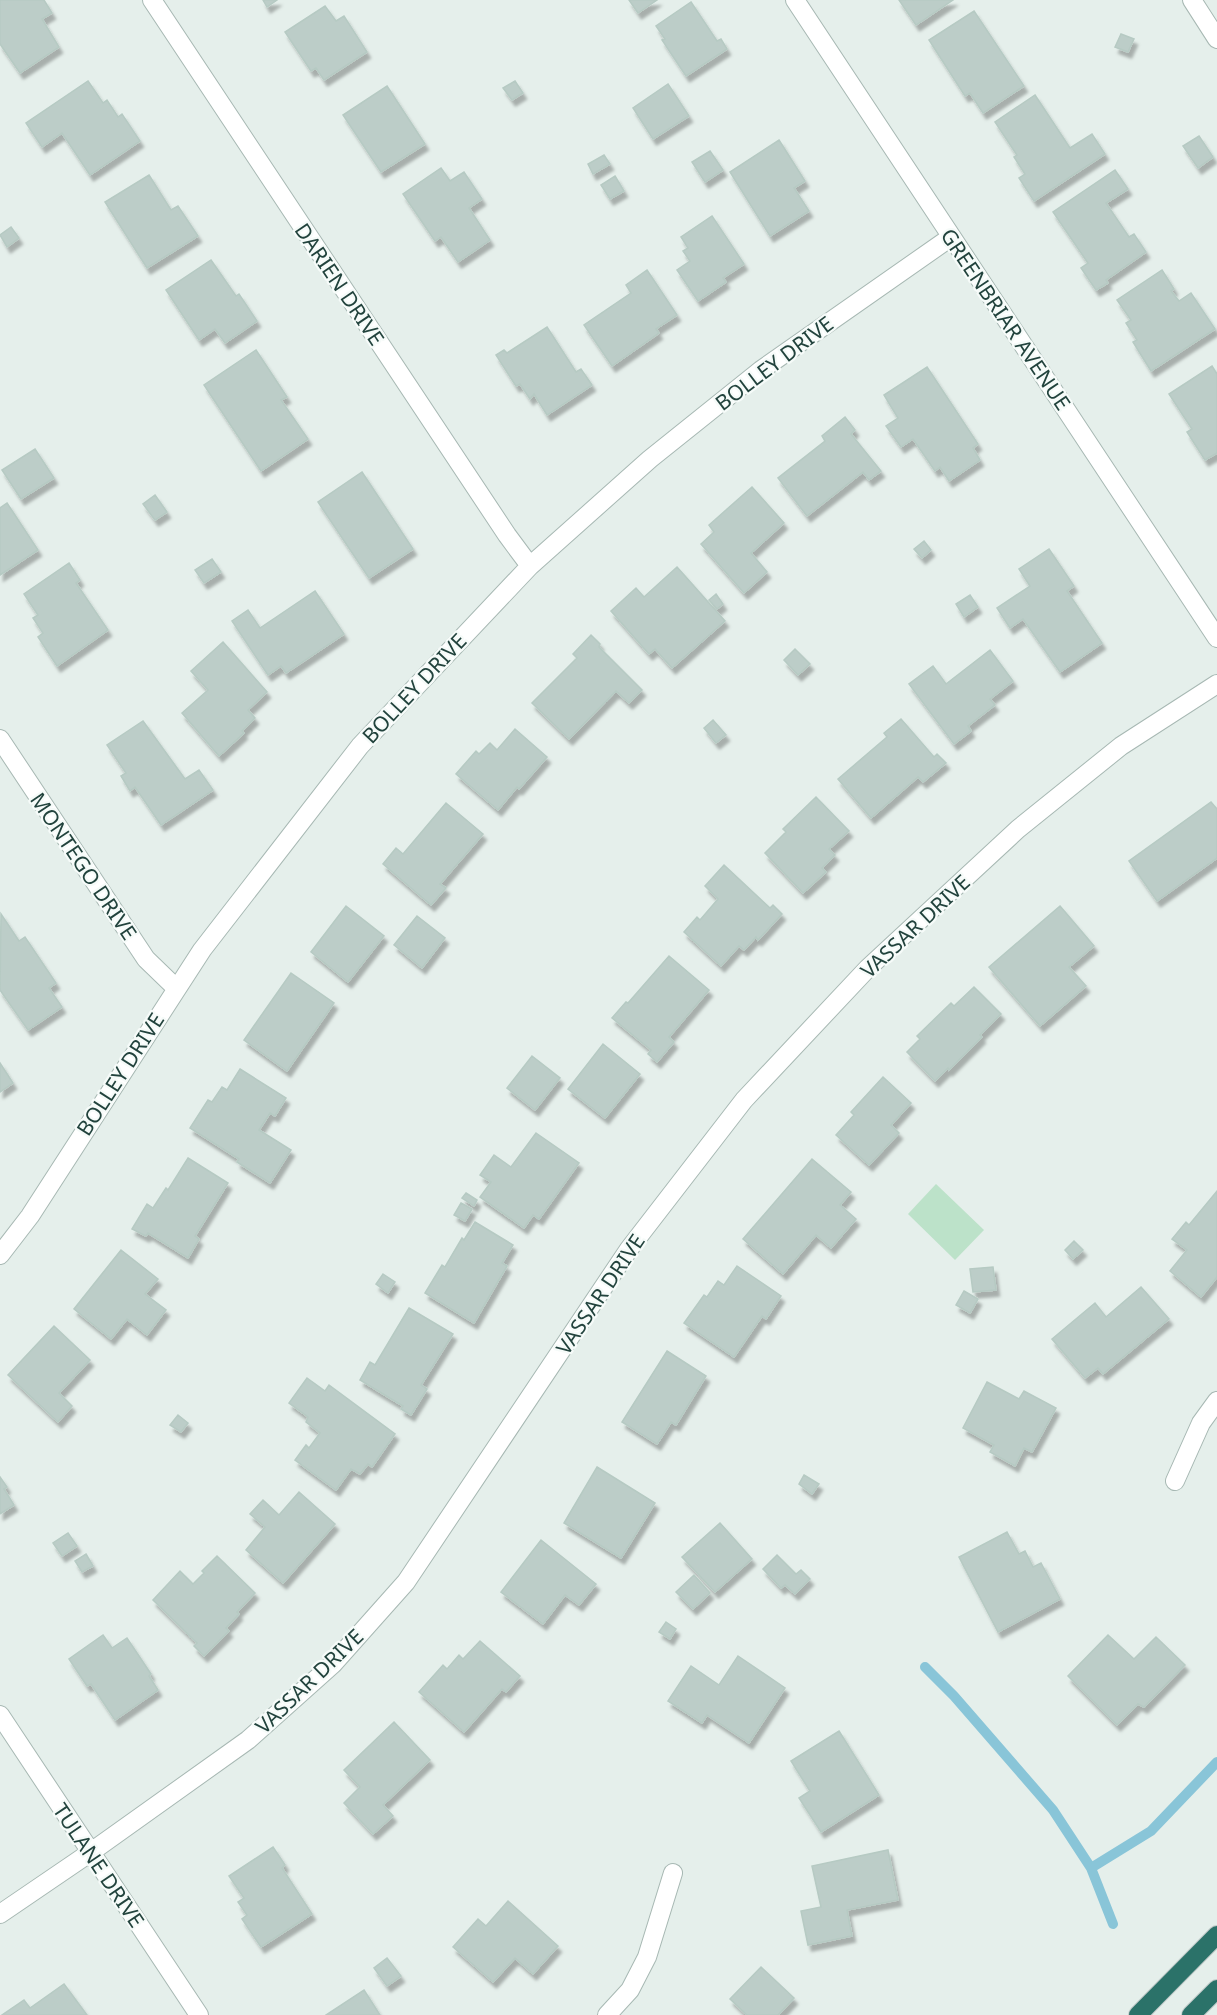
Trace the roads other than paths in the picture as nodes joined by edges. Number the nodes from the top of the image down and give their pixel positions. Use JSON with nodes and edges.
{"nodes":[{"id":1,"x":152,"y":0,"type":"edge"},
{"id":2,"x":795,"y":0,"type":"edge"},
{"id":3,"x":1191,"y":0,"type":"edge"},
{"id":4,"x":1217,"y":39,"type":"edge"},
{"id":5,"x":951,"y":237,"type":"junction"},
{"id":6,"x":530,"y":566,"type":"junction"},
{"id":7,"x":1217,"y":638,"type":"edge"},
{"id":8,"x":1217,"y":684,"type":"edge"},
{"id":9,"x":0,"y":739,"type":"edge"},
{"id":10,"x":176,"y":988,"type":"junction"},
{"id":11,"x":0,"y":1255,"type":"edge"},
{"id":12,"x":1217,"y":1401,"type":"edge"},
{"id":13,"x":1175,"y":1481,"type":"dead end"},
{"id":14,"x":0,"y":1715,"type":"edge"},
{"id":15,"x":91,"y":1852,"type":"junction"},
{"id":16,"x":673,"y":1874,"type":"dead end"},
{"id":17,"x":0,"y":1914,"type":"edge"},
{"id":18,"x":1217,"y":1935,"type":"edge"},
{"id":19,"x":1217,"y":1989,"type":"edge"},
{"id":20,"x":199,"y":2015,"type":"edge"},
{"id":21,"x":607,"y":2015,"type":"edge"},
{"id":22,"x":1138,"y":2015,"type":"edge"},
{"id":23,"x":1191,"y":2015,"type":"edge"}],
"edges":[{"from":1,"to":6,"type":"street","name":"DARIEN DRIVE"},
{"from":2,"to":5,"type":"street","name":"GREENBRIAR AVENUE"},
{"from":3,"to":4,"type":"street"},
{"from":5,"to":6,"type":"street","name":"BOLLEY DRIVE"},
{"from":5,"to":7,"type":"street","name":"GREENBRIAR AVENUE"},
{"from":6,"to":10,"type":"street","name":"BOLLEY DRIVE"},
{"from":8,"to":15,"type":"street","name":"VASSAR DRIVE"},
{"from":9,"to":10,"type":"street","name":"MONTEGO DRIVE"},
{"from":10,"to":11,"type":"street","name":"BOLLEY DRIVE"},
{"from":12,"to":13,"type":"street"},
{"from":14,"to":15,"type":"street","name":"TULANE DRIVE"},
{"from":15,"to":17,"type":"street","name":"VASSAR DRIVE"},
{"from":15,"to":20,"type":"street","name":"TULANE DRIVE"},
{"from":16,"to":21,"type":"street"},
{"from":18,"to":22,"type":"highway"},
{"from":19,"to":23,"type":"highway"}]}
